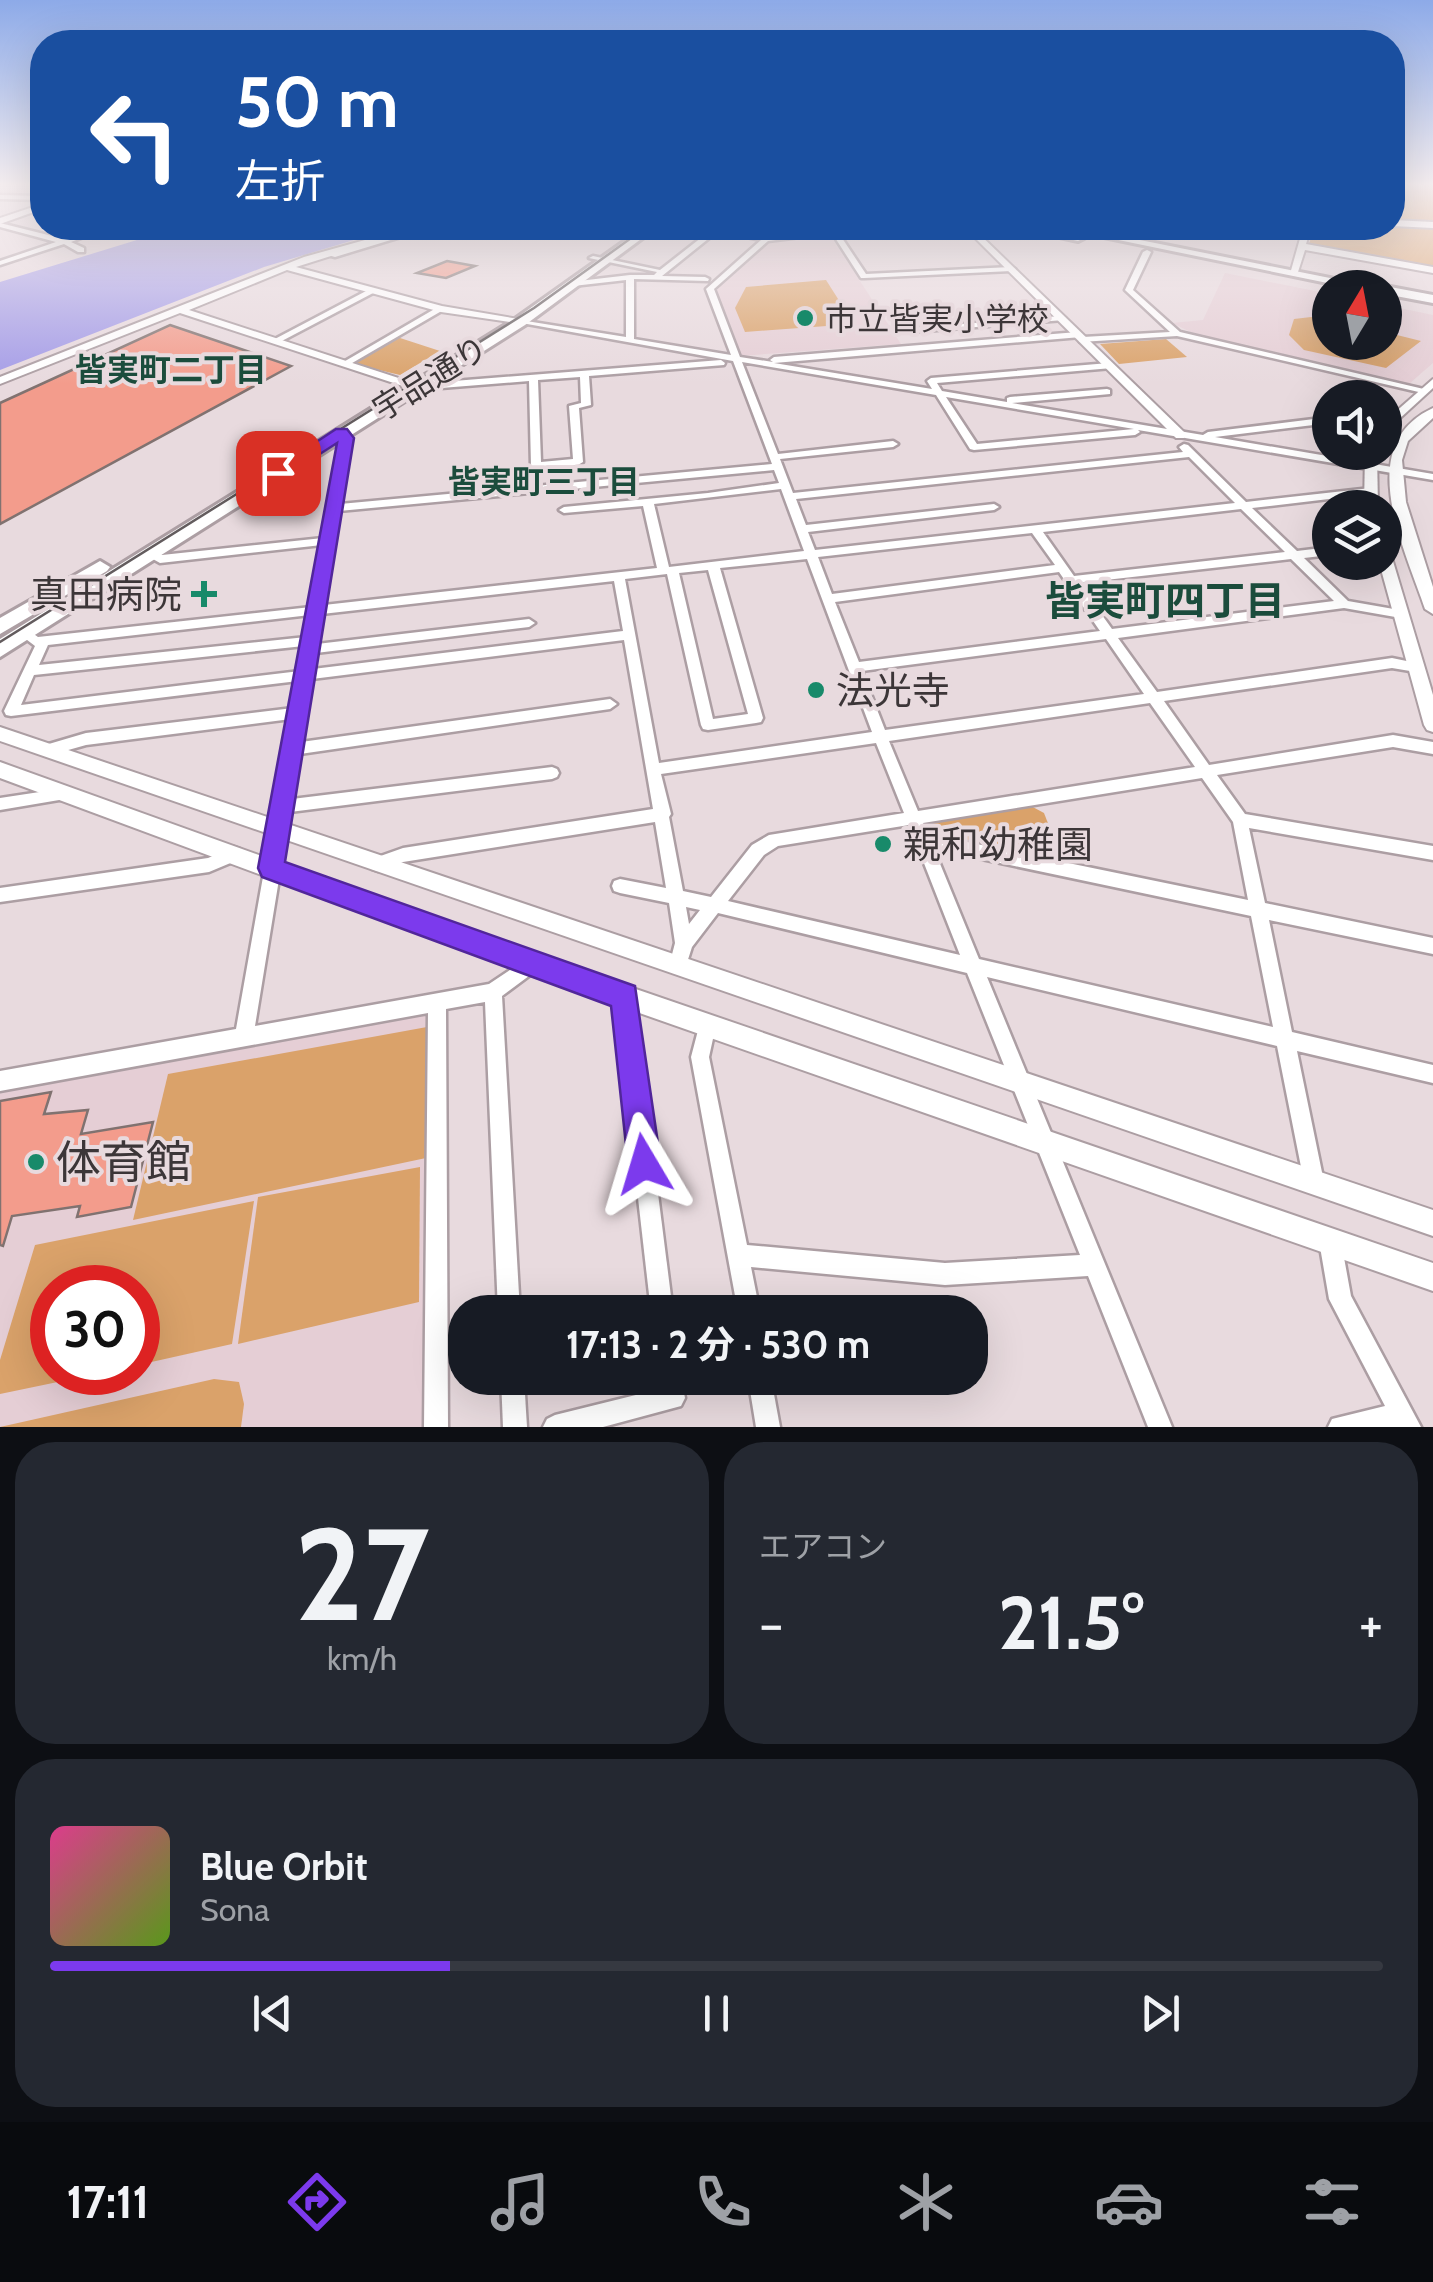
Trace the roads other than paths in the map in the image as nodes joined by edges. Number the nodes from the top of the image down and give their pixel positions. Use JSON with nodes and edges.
{"nodes":[{"id":1,"x":39,"y":251,"type":"edge"},
{"id":2,"x":344,"y":251,"type":"edge"},
{"id":3,"x":349,"y":251,"type":"edge"},
{"id":4,"x":609,"y":251,"type":"edge"},
{"id":5,"x":613,"y":251,"type":"edge"},
{"id":6,"x":688,"y":251,"type":"edge"},
{"id":7,"x":753,"y":251,"type":"edge"},
{"id":8,"x":847,"y":251,"type":"edge"},
{"id":9,"x":993,"y":251,"type":"edge"},
{"id":10,"x":1140,"y":251,"type":"edge"},
{"id":11,"x":1190,"y":251,"type":"edge"},
{"id":12,"x":1299,"y":251,"type":"edge"},
{"id":13,"x":1325,"y":251,"type":"edge"},
{"id":14,"x":1147,"y":252,"type":"junction"},
{"id":15,"x":599,"y":259,"type":"junction"},
{"id":16,"x":0,"y":263,"type":"edge"},
{"id":17,"x":289,"y":268,"type":"junction"},
{"id":18,"x":1012,"y":269,"type":"junction"},
{"id":19,"x":1433,"y":270,"type":"edge"},
{"id":20,"x":1293,"y":272,"type":"junction"},
{"id":21,"x":659,"y":274,"type":"junction"},
{"id":22,"x":1312,"y":276,"type":"edge"},
{"id":23,"x":630,"y":277,"type":"junction"},
{"id":24,"x":717,"y":282,"type":"junction"},
{"id":25,"x":574,"y":284,"type":"junction"},
{"id":26,"x":1312,"y":284,"type":"edge"},
{"id":27,"x":371,"y":292,"type":"junction"},
{"id":28,"x":1402,"y":293,"type":"edge"},
{"id":29,"x":1433,"y":299,"type":"edge"},
{"id":30,"x":1402,"y":301,"type":"edge"},
{"id":31,"x":1433,"y":307,"type":"edge"},
{"id":32,"x":441,"y":308,"type":"junction"},
{"id":33,"x":177,"y":310,"type":"junction"},
{"id":34,"x":1061,"y":318,"type":"junction"},
{"id":35,"x":512,"y":321,"type":"junction"},
{"id":36,"x":912,"y":330,"type":"dead end"},
{"id":37,"x":1178,"y":334,"type":"junction"},
{"id":38,"x":1080,"y":337,"type":"junction"},
{"id":39,"x":275,"y":341,"type":"junction"},
{"id":40,"x":630,"y":341,"type":"junction"},
{"id":41,"x":736,"y":360,"type":"junction"},
{"id":42,"x":344,"y":364,"type":"junction"},
{"id":43,"x":762,"y":364,"type":"junction"},
{"id":44,"x":1109,"y":366,"type":"junction"},
{"id":45,"x":584,"y":374,"type":"junction"},
{"id":46,"x":533,"y":378,"type":"junction"},
{"id":47,"x":0,"y":381,"type":"edge"},
{"id":48,"x":409,"y":385,"type":"junction"},
{"id":49,"x":1428,"y":386,"type":"edge"},
{"id":50,"x":1107,"y":392,"type":"dead end"},
{"id":51,"x":937,"y":393,"type":"junction"},
{"id":52,"x":1002,"y":404,"type":"junction"},
{"id":53,"x":1402,"y":409,"type":"edge"},
{"id":54,"x":1433,"y":412,"type":"edge"},
{"id":55,"x":1312,"y":422,"type":"edge"},
{"id":56,"x":1142,"y":428,"type":"junction"},
{"id":57,"x":342,"y":433,"type":"junction"},
{"id":58,"x":1175,"y":434,"type":"junction"},
{"id":59,"x":1203,"y":438,"type":"junction"},
{"id":60,"x":1402,"y":441,"type":"edge"},
{"id":61,"x":893,"y":444,"type":"dead end"},
{"id":62,"x":1312,"y":452,"type":"edge"},
{"id":63,"x":1190,"y":454,"type":"junction"},
{"id":64,"x":775,"y":462,"type":"junction"},
{"id":65,"x":558,"y":464,"type":"junction"},
{"id":66,"x":1394,"y":470,"type":"joint"},
{"id":67,"x":1433,"y":477,"type":"edge"},
{"id":68,"x":560,"y":487,"type":"junction"},
{"id":69,"x":787,"y":491,"type":"junction"},
{"id":70,"x":1312,"y":498,"type":"edge"},
{"id":71,"x":648,"y":502,"type":"junction"},
{"id":72,"x":1241,"y":506,"type":"junction"},
{"id":73,"x":336,"y":508,"type":"junction"},
{"id":74,"x":994,"y":508,"type":"dead end"},
{"id":75,"x":564,"y":510,"type":"dead end"},
{"id":76,"x":800,"y":529,"type":"junction"},
{"id":77,"x":1034,"y":529,"type":"junction"},
{"id":78,"x":330,"y":541,"type":"junction"},
{"id":79,"x":150,"y":554,"type":"junction"},
{"id":80,"x":1312,"y":554,"type":"edge"},
{"id":81,"x":810,"y":556,"type":"junction"},
{"id":82,"x":1294,"y":556,"type":"junction"},
{"id":83,"x":713,"y":565,"type":"junction"},
{"id":84,"x":668,"y":570,"type":"junction"},
{"id":85,"x":1067,"y":574,"type":"junction"},
{"id":86,"x":619,"y":576,"type":"junction"},
{"id":87,"x":1391,"y":580,"type":"edge"},
{"id":88,"x":1430,"y":593,"type":"edge"},
{"id":89,"x":827,"y":599,"type":"junction"},
{"id":90,"x":1344,"y":604,"type":"junction"},
{"id":91,"x":1433,"y":609,"type":"edge"},
{"id":92,"x":316,"y":612,"type":"junction"},
{"id":93,"x":1401,"y":614,"type":"junction"},
{"id":94,"x":529,"y":623,"type":"dead end"},
{"id":95,"x":0,"y":627,"type":"edge"},
{"id":96,"x":24,"y":633,"type":"junction"},
{"id":97,"x":630,"y":634,"type":"junction"},
{"id":98,"x":1110,"y":634,"type":"junction"},
{"id":99,"x":44,"y":640,"type":"junction"},
{"id":100,"x":310,"y":645,"type":"junction"},
{"id":101,"x":0,"y":649,"type":"edge"},
{"id":102,"x":855,"y":667,"type":"junction"},
{"id":103,"x":1416,"y":667,"type":"junction"},
{"id":104,"x":30,"y":671,"type":"junction"},
{"id":105,"x":305,"y":676,"type":"junction"},
{"id":106,"x":1156,"y":698,"type":"junction"},
{"id":107,"x":610,"y":704,"type":"dead end"},
{"id":108,"x":298,"y":713,"type":"junction"},
{"id":109,"x":1433,"y":725,"type":"edge"},
{"id":110,"x":0,"y":734,"type":"edge"},
{"id":111,"x":880,"y":735,"type":"junction"},
{"id":112,"x":1433,"y":748,"type":"edge"},
{"id":113,"x":292,"y":749,"type":"junction"},
{"id":114,"x":47,"y":750,"type":"junction"},
{"id":115,"x":655,"y":769,"type":"junction"},
{"id":116,"x":0,"y":770,"type":"edge"},
{"id":117,"x":1207,"y":770,"type":"junction"},
{"id":118,"x":552,"y":773,"type":"dead end"},
{"id":119,"x":66,"y":794,"type":"junction"},
{"id":120,"x":0,"y":804,"type":"edge"},
{"id":121,"x":663,"y":814,"type":"junction"},
{"id":122,"x":280,"y":819,"type":"junction"},
{"id":123,"x":915,"y":819,"type":"junction"},
{"id":124,"x":1240,"y":820,"type":"junction"},
{"id":125,"x":923,"y":840,"type":"junction"},
{"id":126,"x":234,"y":854,"type":"junction"},
{"id":127,"x":1433,"y":854,"type":"edge"},
{"id":128,"x":377,"y":864,"type":"junction"},
{"id":129,"x":271,"y":868,"type":"junction"},
{"id":130,"x":620,"y":886,"type":"dead end"},
{"id":131,"x":0,"y":894,"type":"edge"},
{"id":132,"x":677,"y":898,"type":"junction"},
{"id":133,"x":714,"y":905,"type":"junction"},
{"id":134,"x":1259,"y":909,"type":"junction"},
{"id":135,"x":684,"y":942,"type":"junction"},
{"id":136,"x":1433,"y":946,"type":"edge"},
{"id":137,"x":531,"y":964,"type":"junction"},
{"id":138,"x":678,"y":966,"type":"junction"},
{"id":139,"x":976,"y":969,"type":"junction"},
{"id":140,"x":493,"y":992,"type":"junction"},
{"id":141,"x":624,"y":996,"type":"junction"},
{"id":142,"x":437,"y":1003,"type":"junction"},
{"id":143,"x":707,"y":1025,"type":"junction"},
{"id":144,"x":244,"y":1038,"type":"junction"},
{"id":145,"x":1285,"y":1040,"type":"junction"},
{"id":146,"x":1433,"y":1074,"type":"edge"},
{"id":147,"x":0,"y":1081,"type":"edge"},
{"id":148,"x":1022,"y":1083,"type":"junction"},
{"id":149,"x":1044,"y":1141,"type":"junction"},
{"id":150,"x":1314,"y":1182,"type":"junction"},
{"id":151,"x":1433,"y":1223,"type":"edge"},
{"id":152,"x":1330,"y":1241,"type":"junction"},
{"id":153,"x":740,"y":1256,"type":"junction"},
{"id":154,"x":1094,"y":1265,"type":"junction"},
{"id":155,"x":1433,"y":1277,"type":"edge"},
{"id":156,"x":509,"y":1295,"type":"edge"},
{"id":157,"x":660,"y":1295,"type":"edge"},
{"id":158,"x":746,"y":1295,"type":"edge"},
{"id":159,"x":514,"y":1395,"type":"edge"},
{"id":160,"x":673,"y":1395,"type":"edge"},
{"id":161,"x":763,"y":1395,"type":"edge"},
{"id":162,"x":1405,"y":1420,"type":"edge"},
{"id":163,"x":436,"y":1427,"type":"edge"},
{"id":164,"x":515,"y":1427,"type":"edge"},
{"id":165,"x":555,"y":1427,"type":"edge"},
{"id":166,"x":768,"y":1427,"type":"edge"},
{"id":167,"x":1160,"y":1427,"type":"edge"},
{"id":168,"x":1340,"y":1427,"type":"edge"}],
"edges":[{"from":1,"to":16,"type":"street"},
{"from":2,"to":17,"type":"street"},
{"from":3,"to":17,"type":"street"},
{"from":4,"to":15,"type":"highway","name":"宇品通り"},
{"from":5,"to":15,"type":"highway","name":"宇品通り"},
{"from":6,"to":21,"type":"street"},
{"from":7,"to":24,"type":"street"},
{"from":8,"to":18,"type":"street"},
{"from":9,"to":18,"type":"street"},
{"from":10,"to":14,"type":"highway"},
{"from":11,"to":20,"type":"highway"},
{"from":12,"to":20,"type":"street"},
{"from":13,"to":19,"type":"street"},
{"from":14,"to":26,"type":"highway"},
{"from":14,"to":37,"type":"street"},
{"from":15,"to":21,"type":"street"},
{"from":15,"to":25,"type":"highway","name":"宇品通り"},
{"from":15,"to":35,"type":"highway","name":"宇品通り"},
{"from":17,"to":27,"type":"street"},
{"from":17,"to":33,"type":"street"},
{"from":18,"to":34,"type":"street"},
{"from":20,"to":22,"type":"highway"},
{"from":21,"to":23,"type":"street"},
{"from":21,"to":24,"type":"street"},
{"from":23,"to":25,"type":"street"},
{"from":23,"to":40,"type":"street"},
{"from":24,"to":41,"type":"street"},
{"from":25,"to":35,"type":"highway","name":"宇品通り"},
{"from":27,"to":32,"type":"street"},
{"from":27,"to":39,"type":"street"},
{"from":28,"to":29,"type":"highway"},
{"from":30,"to":31,"type":"highway"},
{"from":32,"to":35,"type":"street"},
{"from":32,"to":42,"type":"street"},
{"from":33,"to":39,"type":"street"},
{"from":33,"to":47,"type":"street"},
{"from":34,"to":36,"type":"street"},
{"from":34,"to":38,"type":"street"},
{"from":35,"to":40,"type":"street"},
{"from":35,"to":48,"type":"highway","name":"宇品通り"},
{"from":37,"to":38,"type":"street"},
{"from":37,"to":49,"type":"street"},
{"from":38,"to":43,"type":"street"},
{"from":38,"to":44,"type":"street"},
{"from":39,"to":42,"type":"street"},
{"from":40,"to":41,"type":"street"},
{"from":41,"to":43,"type":"street"},
{"from":41,"to":45,"type":"street"},
{"from":41,"to":64,"type":"street"},
{"from":42,"to":48,"type":"street"},
{"from":43,"to":51,"type":"street"},
{"from":44,"to":51,"type":"street"},
{"from":44,"to":58,"type":"street"},
{"from":45,"to":46,"type":"street"},
{"from":45,"to":65,"type":"street"},
{"from":46,"to":48,"type":"street"},
{"from":46,"to":65,"type":"street"},
{"from":48,"to":57,"type":"highway","name":"宇品通り"},
{"from":48,"to":95,"type":"highway","name":"宇品通り"},
{"from":49,"to":53,"type":"street"},
{"from":50,"to":52,"type":"street"},
{"from":51,"to":52,"type":"street"},
{"from":51,"to":56,"type":"street"},
{"from":52,"to":56,"type":"street"},
{"from":54,"to":60,"type":"street"},
{"from":55,"to":59,"type":"street"},
{"from":56,"to":58,"type":"street"},
{"from":57,"to":73,"type":"street"},
{"from":57,"to":79,"type":"highway","name":"宇品通り"},
{"from":58,"to":59,"type":"street"},
{"from":58,"to":63,"type":"street"},
{"from":59,"to":62,"type":"street"},
{"from":61,"to":64,"type":"street"},
{"from":63,"to":69,"type":"street"},
{"from":63,"to":72,"type":"street"},
{"from":64,"to":68,"type":"street"},
{"from":64,"to":69,"type":"street"},
{"from":65,"to":68,"type":"street"},
{"from":66,"to":67,"type":"street"},
{"from":66,"to":88,"type":"street"},
{"from":68,"to":73,"type":"street"},
{"from":69,"to":71,"type":"street"},
{"from":69,"to":76,"type":"street"},
{"from":70,"to":72,"type":"street"},
{"from":71,"to":75,"type":"street"},
{"from":71,"to":84,"type":"street"},
{"from":72,"to":77,"type":"street"},
{"from":72,"to":82,"type":"street"},
{"from":73,"to":78,"type":"street"},
{"from":74,"to":76,"type":"street"},
{"from":76,"to":81,"type":"street"},
{"from":77,"to":81,"type":"street"},
{"from":77,"to":85,"type":"street"},
{"from":78,"to":79,"type":"street"},
{"from":78,"to":92,"type":"street"},
{"from":79,"to":96,"type":"highway","name":"宇品通り"},
{"from":80,"to":82,"type":"street"},
{"from":81,"to":83,"type":"street"},
{"from":81,"to":89,"type":"street"},
{"from":82,"to":85,"type":"street"},
{"from":82,"to":90,"type":"street"},
{"from":83,"to":84,"type":"street"},
{"from":83,"to":84,"type":"street"},
{"from":84,"to":86,"type":"street"},
{"from":85,"to":89,"type":"street"},
{"from":85,"to":98,"type":"street"},
{"from":86,"to":92,"type":"street"},
{"from":86,"to":97,"type":"street"},
{"from":87,"to":93,"type":"street"},
{"from":88,"to":91,"type":"street"},
{"from":89,"to":102,"type":"street"},
{"from":90,"to":93,"type":"street"},
{"from":90,"to":98,"type":"street"},
{"from":92,"to":99,"type":"street"},
{"from":92,"to":100,"type":"street"},
{"from":93,"to":103,"type":"street"},
{"from":94,"to":100,"type":"street"},
{"from":96,"to":99,"type":"street"},
{"from":96,"to":101,"type":"highway","name":"宇品通り"},
{"from":97,"to":105,"type":"street"},
{"from":97,"to":115,"type":"street"},
{"from":98,"to":102,"type":"street"},
{"from":98,"to":106,"type":"street"},
{"from":99,"to":104,"type":"street"},
{"from":100,"to":104,"type":"street"},
{"from":100,"to":105,"type":"street"},
{"from":102,"to":111,"type":"street"},
{"from":103,"to":106,"type":"street"},
{"from":103,"to":109,"type":"street"},
{"from":104,"to":105,"type":"street"},
{"from":105,"to":108,"type":"street"},
{"from":106,"to":111,"type":"street"},
{"from":106,"to":117,"type":"street"},
{"from":107,"to":113,"type":"street"},
{"from":108,"to":113,"type":"street"},
{"from":108,"to":114,"type":"street"},
{"from":110,"to":114,"type":"street"},
{"from":111,"to":115,"type":"street"},
{"from":111,"to":123,"type":"street"},
{"from":112,"to":117,"type":"street"},
{"from":113,"to":122,"type":"street"},
{"from":114,"to":122,"type":"street"},
{"from":115,"to":121,"type":"street"},
{"from":116,"to":119,"type":"street"},
{"from":117,"to":123,"type":"street"},
{"from":117,"to":124,"type":"street"},
{"from":118,"to":122,"type":"street"},
{"from":119,"to":120,"type":"street"},
{"from":119,"to":126,"type":"street"},
{"from":121,"to":128,"type":"street"},
{"from":121,"to":132,"type":"street"},
{"from":122,"to":128,"type":"street"},
{"from":122,"to":129,"type":"street"},
{"from":123,"to":125,"type":"street"},
{"from":123,"to":133,"type":"street"},
{"from":124,"to":127,"type":"street"},
{"from":124,"to":134,"type":"street"},
{"from":125,"to":134,"type":"street"},
{"from":125,"to":139,"type":"street"},
{"from":126,"to":129,"type":"street"},
{"from":126,"to":131,"type":"street"},
{"from":128,"to":138,"type":"street"},
{"from":129,"to":137,"type":"street"},
{"from":129,"to":144,"type":"street"},
{"from":130,"to":132,"type":"street"},
{"from":132,"to":133,"type":"street"},
{"from":132,"to":135,"type":"street"},
{"from":133,"to":135,"type":"street"},
{"from":133,"to":139,"type":"street"},
{"from":134,"to":136,"type":"street"},
{"from":134,"to":145,"type":"street"},
{"from":135,"to":138,"type":"street"},
{"from":137,"to":140,"type":"street"},
{"from":137,"to":141,"type":"street"},
{"from":138,"to":148,"type":"street"},
{"from":139,"to":145,"type":"street"},
{"from":139,"to":148,"type":"street"},
{"from":140,"to":142,"type":"street"},
{"from":140,"to":156,"type":"street"},
{"from":141,"to":143,"type":"street"},
{"from":141,"to":157,"type":"street"},
{"from":142,"to":144,"type":"street"},
{"from":142,"to":163,"type":"street"},
{"from":143,"to":149,"type":"street"},
{"from":143,"to":153,"type":"street"},
{"from":144,"to":147,"type":"street"},
{"from":145,"to":146,"type":"street"},
{"from":145,"to":150,"type":"street"},
{"from":148,"to":149,"type":"street"},
{"from":148,"to":150,"type":"street"},
{"from":149,"to":152,"type":"street"},
{"from":149,"to":154,"type":"street"},
{"from":150,"to":151,"type":"street"},
{"from":152,"to":155,"type":"street"},
{"from":152,"to":162,"type":"street"},
{"from":153,"to":154,"type":"street"},
{"from":153,"to":158,"type":"street"},
{"from":154,"to":167,"type":"street"},
{"from":159,"to":164,"type":"street"},
{"from":160,"to":165,"type":"street"},
{"from":161,"to":166,"type":"street"},
{"from":162,"to":168,"type":"street"}]}
